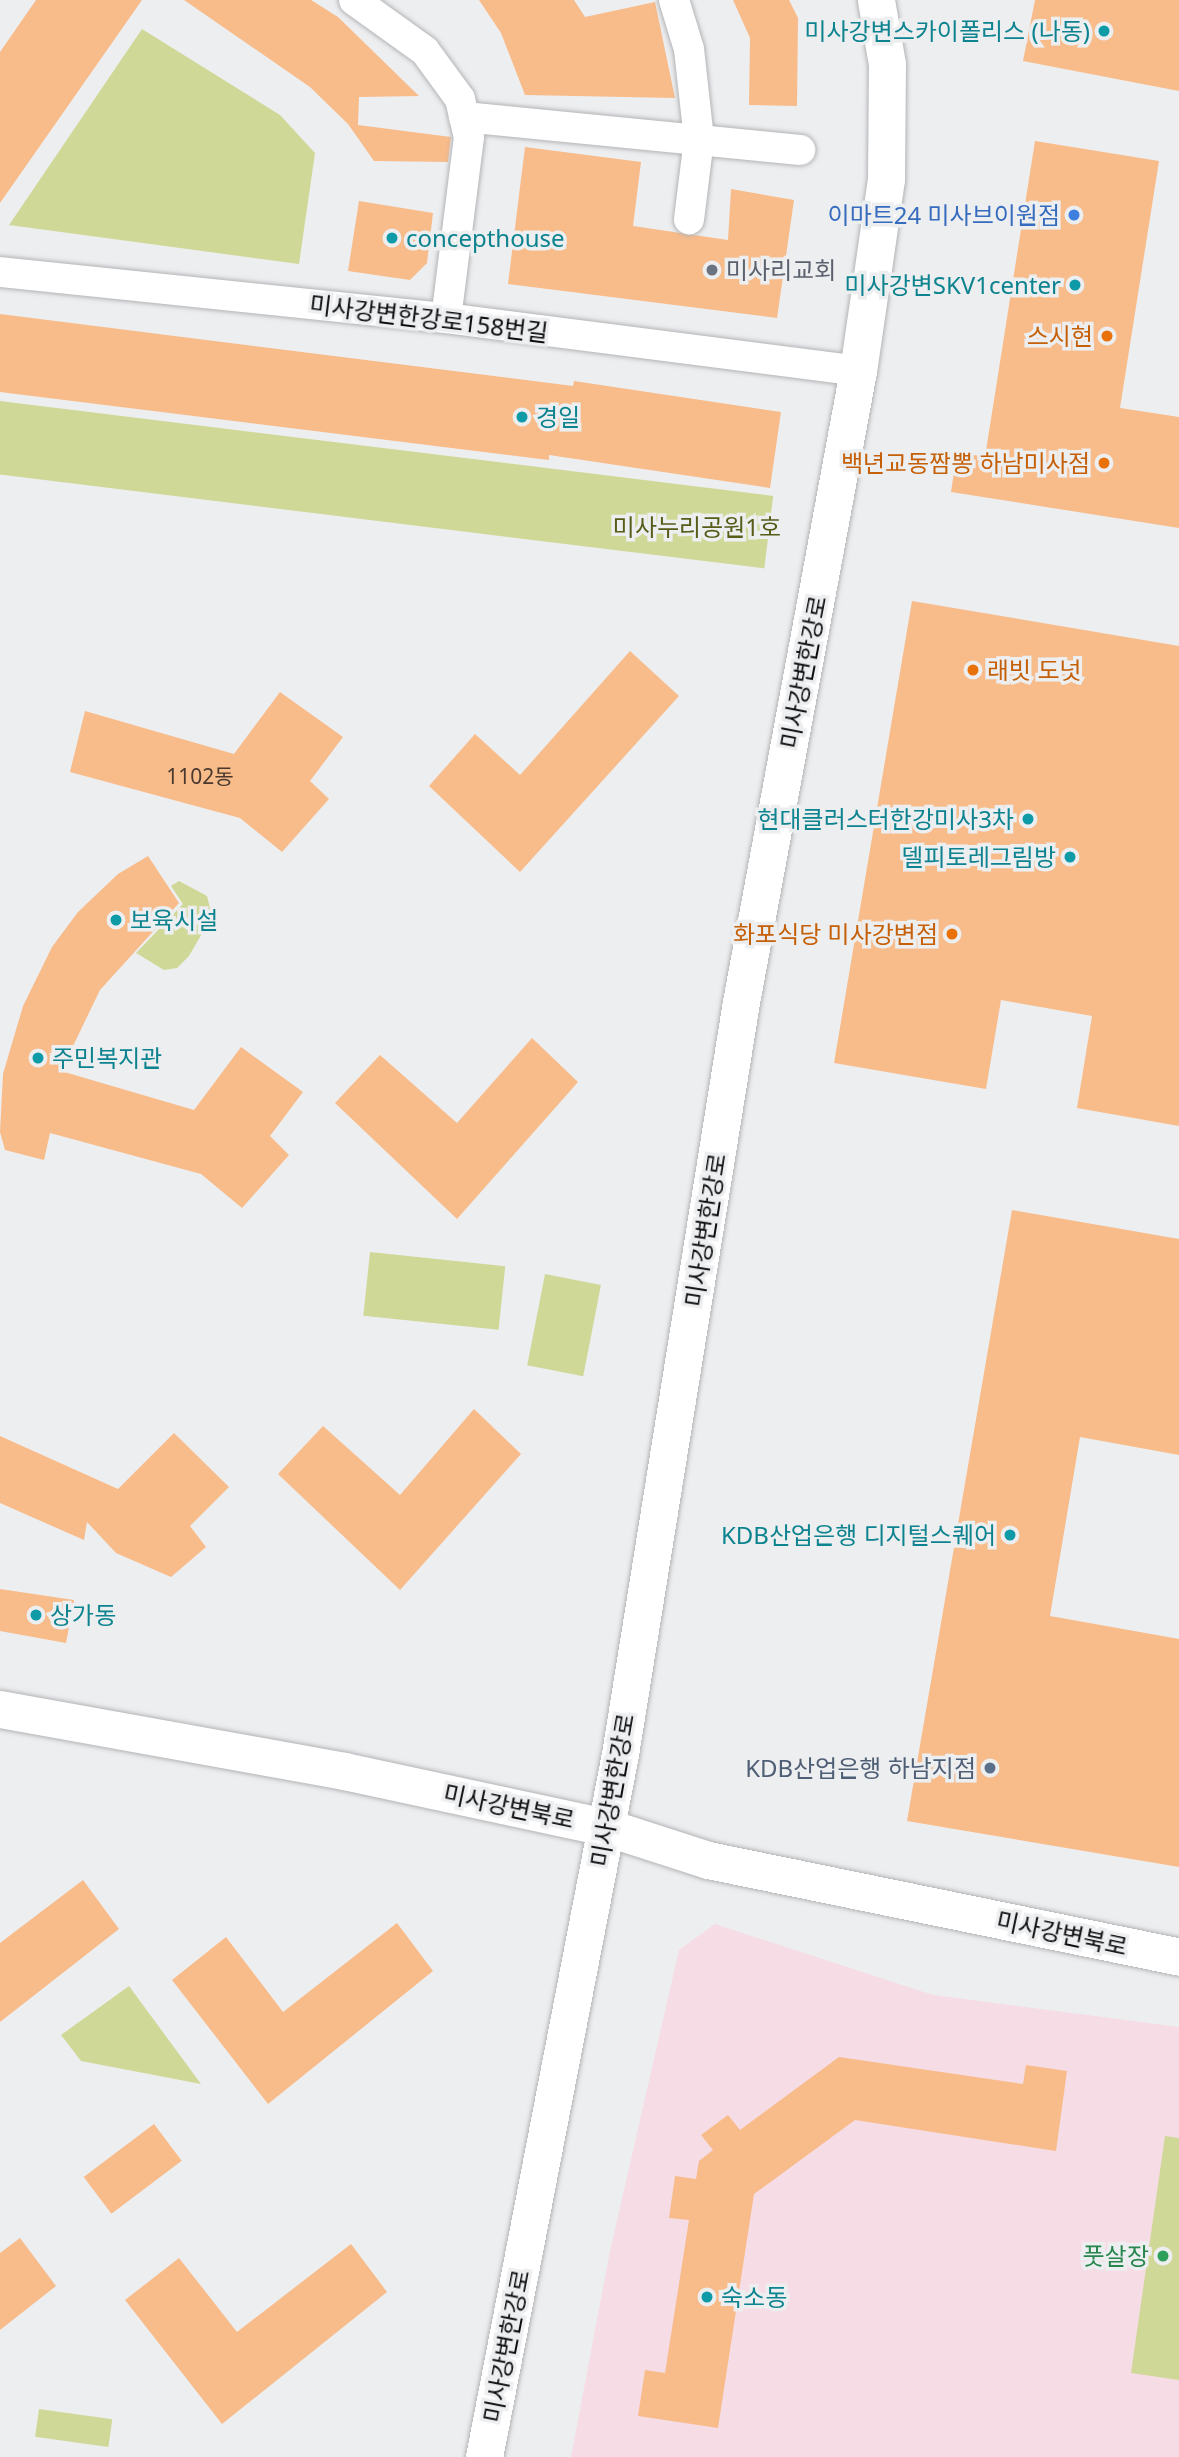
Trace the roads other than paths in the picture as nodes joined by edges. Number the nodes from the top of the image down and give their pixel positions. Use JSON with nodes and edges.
{"nodes":[{"id":1,"x":354,"y":0,"type":"edge"},
{"id":2,"x":674,"y":0,"type":"edge"},
{"id":3,"x":876,"y":0,"type":"edge"},
{"id":4,"x":464,"y":117,"type":"junction"},
{"id":5,"x":699,"y":138,"type":"junction"},
{"id":6,"x":800,"y":150,"type":"dead end"},
{"id":7,"x":689,"y":219,"type":"dead end"},
{"id":8,"x":0,"y":272,"type":"edge"},
{"id":9,"x":446,"y":318,"type":"junction"},
{"id":10,"x":858,"y":371,"type":"junction"},
{"id":11,"x":0,"y":1709,"type":"edge"},
{"id":12,"x":606,"y":1828,"type":"junction"},
{"id":13,"x":1179,"y":1957,"type":"edge"},
{"id":14,"x":484,"y":2457,"type":"edge"}],
"edges":[{"from":1,"to":4,"type":"street"},
{"from":2,"to":5,"type":"street"},
{"from":3,"to":10,"type":"street","name":"미사강변한강로"},
{"from":4,"to":5,"type":"street"},
{"from":4,"to":9,"type":"street"},
{"from":5,"to":6,"type":"street"},
{"from":5,"to":7,"type":"street"},
{"from":8,"to":9,"type":"street","name":"미사강변한강로158번길"},
{"from":9,"to":10,"type":"street","name":"미사강변한강로158번길"},
{"from":10,"to":12,"type":"street","name":"미사강변한강로"},
{"from":11,"to":12,"type":"street","name":"미사강변북로"},
{"from":12,"to":13,"type":"street","name":"미사강변북로"},
{"from":12,"to":14,"type":"street","name":"미사강변한강로"}]}
